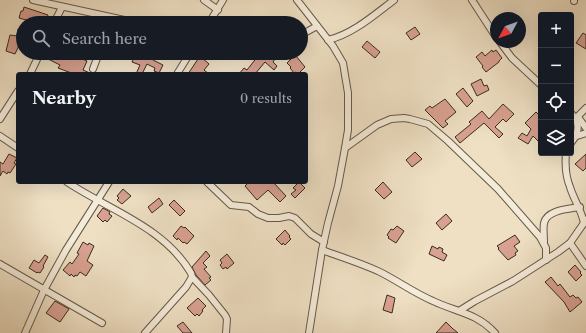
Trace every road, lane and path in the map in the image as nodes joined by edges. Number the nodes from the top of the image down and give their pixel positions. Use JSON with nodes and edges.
{"nodes":[{"id":1,"x":33,"y":0,"type":"edge"},
{"id":2,"x":204,"y":0,"type":"edge"},
{"id":3,"x":223,"y":0,"type":"edge"},
{"id":4,"x":297,"y":0,"type":"edge"},
{"id":5,"x":394,"y":0,"type":"edge"},
{"id":6,"x":472,"y":0,"type":"edge"},
{"id":7,"x":44,"y":1,"type":"edge"},
{"id":8,"x":62,"y":7,"type":"junction"},
{"id":9,"x":218,"y":10,"type":"junction"},
{"id":10,"x":58,"y":16,"type":"edge"},
{"id":11,"x":95,"y":16,"type":"edge"},
{"id":12,"x":214,"y":16,"type":"edge"},
{"id":13,"x":317,"y":26,"type":"junction"},
{"id":14,"x":490,"y":28,"type":"edge"},
{"id":15,"x":308,"y":31,"type":"edge"},
{"id":16,"x":328,"y":40,"type":"junction"},
{"id":17,"x":504,"y":48,"type":"edge"},
{"id":18,"x":37,"y":60,"type":"edge"},
{"id":19,"x":96,"y":60,"type":"edge"},
{"id":20,"x":186,"y":60,"type":"edge"},
{"id":21,"x":93,"y":69,"type":"dead end"},
{"id":22,"x":31,"y":72,"type":"edge"},
{"id":23,"x":178,"y":72,"type":"edge"},
{"id":24,"x":538,"y":81,"type":"edge"},
{"id":25,"x":16,"y":94,"type":"edge"},
{"id":26,"x":586,"y":108,"type":"edge"},
{"id":27,"x":575,"y":116,"type":"edge"},
{"id":28,"x":0,"y":119,"type":"edge"},
{"id":29,"x":586,"y":128,"type":"edge"},
{"id":30,"x":586,"y":133,"type":"edge"},
{"id":31,"x":0,"y":136,"type":"edge"},
{"id":32,"x":577,"y":136,"type":"junction"},
{"id":33,"x":574,"y":140,"type":"edge"},
{"id":34,"x":16,"y":147,"type":"edge"},
{"id":35,"x":345,"y":148,"type":"junction"},
{"id":36,"x":566,"y":156,"type":"edge"},
{"id":37,"x":70,"y":184,"type":"edge"},
{"id":38,"x":108,"y":184,"type":"edge"},
{"id":39,"x":210,"y":184,"type":"edge"},
{"id":40,"x":98,"y":200,"type":"junction"},
{"id":41,"x":580,"y":208,"type":"junction"},
{"id":42,"x":585,"y":222,"type":"edge"},
{"id":43,"x":324,"y":242,"type":"junction"},
{"id":44,"x":544,"y":243,"type":"junction"},
{"id":45,"x":570,"y":243,"type":"junction"},
{"id":46,"x":322,"y":250,"type":"junction"},
{"id":47,"x":546,"y":260,"type":"junction"},
{"id":48,"x":0,"y":264,"type":"edge"},
{"id":49,"x":586,"y":266,"type":"edge"},
{"id":50,"x":192,"y":277,"type":"junction"},
{"id":51,"x":44,"y":290,"type":"junction"},
{"id":52,"x":459,"y":312,"type":"junction"},
{"id":53,"x":102,"y":323,"type":"dead end"},
{"id":54,"x":25,"y":333,"type":"edge"},
{"id":55,"x":145,"y":333,"type":"edge"},
{"id":56,"x":226,"y":333,"type":"edge"},
{"id":57,"x":309,"y":333,"type":"edge"},
{"id":58,"x":495,"y":333,"type":"edge"}],
"edges":[{"from":1,"to":7,"type":"street"},
{"from":2,"to":9,"type":"street"},
{"from":3,"to":9,"type":"street"},
{"from":4,"to":13,"type":"street"},
{"from":5,"to":16,"type":"street"},
{"from":6,"to":14,"type":"street"},
{"from":7,"to":8,"type":"street"},
{"from":8,"to":10,"type":"street"},
{"from":8,"to":11,"type":"street"},
{"from":9,"to":12,"type":"street"},
{"from":13,"to":15,"type":"street"},
{"from":13,"to":16,"type":"street"},
{"from":16,"to":35,"type":"street"},
{"from":17,"to":24,"type":"street"},
{"from":18,"to":22,"type":"street"},
{"from":19,"to":21,"type":"street"},
{"from":20,"to":23,"type":"street"},
{"from":25,"to":28,"type":"street"},
{"from":26,"to":27,"type":"street"},
{"from":27,"to":29,"type":"street"},
{"from":27,"to":32,"type":"street"},
{"from":30,"to":32,"type":"street"},
{"from":31,"to":34,"type":"street"},
{"from":32,"to":33,"type":"street"},
{"from":35,"to":43,"type":"street"},
{"from":35,"to":44,"type":"street"},
{"from":36,"to":41,"type":"street"},
{"from":37,"to":40,"type":"street"},
{"from":38,"to":40,"type":"street"},
{"from":39,"to":43,"type":"street"},
{"from":40,"to":50,"type":"street"},
{"from":40,"to":51,"type":"street"},
{"from":41,"to":42,"type":"street"},
{"from":41,"to":44,"type":"street"},
{"from":42,"to":45,"type":"street"},
{"from":43,"to":46,"type":"street"},
{"from":44,"to":47,"type":"street"},
{"from":45,"to":47,"type":"street"},
{"from":45,"to":49,"type":"street"},
{"from":46,"to":52,"type":"street"},
{"from":46,"to":57,"type":"street"},
{"from":47,"to":52,"type":"street"},
{"from":48,"to":51,"type":"street"},
{"from":50,"to":55,"type":"street"},
{"from":50,"to":56,"type":"street"},
{"from":51,"to":53,"type":"street"},
{"from":51,"to":54,"type":"street"},
{"from":52,"to":58,"type":"street"}]}
